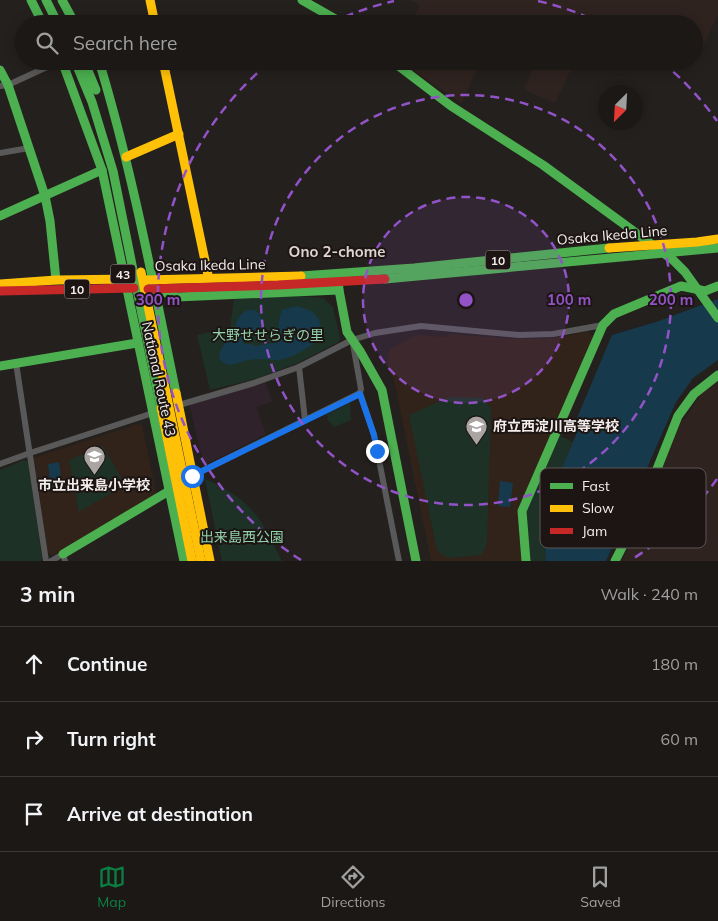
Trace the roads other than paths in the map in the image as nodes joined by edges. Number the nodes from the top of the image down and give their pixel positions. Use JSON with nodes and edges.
{"nodes":[{"id":1,"x":31,"y":0,"type":"edge"},
{"id":2,"x":38,"y":0,"type":"edge"},
{"id":3,"x":46,"y":0,"type":"edge"},
{"id":4,"x":55,"y":0,"type":"edge"},
{"id":5,"x":62,"y":0,"type":"edge"},
{"id":6,"x":70,"y":0,"type":"edge"},
{"id":7,"x":150,"y":0,"type":"edge"},
{"id":8,"x":302,"y":0,"type":"edge"},
{"id":9,"x":38,"y":15,"type":"edge"},
{"id":10,"x":46,"y":15,"type":"edge"},
{"id":11,"x":54,"y":15,"type":"edge"},
{"id":12,"x":62,"y":15,"type":"edge"},
{"id":13,"x":70,"y":15,"type":"edge"},
{"id":14,"x":78,"y":15,"type":"edge"},
{"id":15,"x":153,"y":15,"type":"edge"},
{"id":16,"x":328,"y":15,"type":"edge"},
{"id":17,"x":0,"y":70,"type":"edge"},
{"id":18,"x":40,"y":70,"type":"edge"},
{"id":19,"x":64,"y":70,"type":"edge"},
{"id":20,"x":72,"y":70,"type":"edge"},
{"id":21,"x":79,"y":70,"type":"edge"},
{"id":22,"x":88,"y":70,"type":"edge"},
{"id":23,"x":97,"y":70,"type":"edge"},
{"id":24,"x":103,"y":70,"type":"edge"},
{"id":25,"x":165,"y":70,"type":"edge"},
{"id":26,"x":404,"y":70,"type":"edge"},
{"id":27,"x":4,"y":86,"type":"edge"},
{"id":28,"x":118,"y":123,"type":"junction"},
{"id":29,"x":179,"y":134,"type":"junction"},
{"id":30,"x":29,"y":148,"type":"junction"},
{"id":31,"x":0,"y":153,"type":"edge"},
{"id":32,"x":126,"y":157,"type":"junction"},
{"id":33,"x":102,"y":170,"type":"junction"},
{"id":34,"x":44,"y":196,"type":"junction"},
{"id":35,"x":0,"y":216,"type":"edge"},
{"id":36,"x":718,"y":239,"type":"edge"},
{"id":37,"x":718,"y":248,"type":"edge"},
{"id":38,"x":208,"y":274,"type":"junction"},
{"id":39,"x":56,"y":280,"type":"junction"},
{"id":40,"x":172,"y":280,"type":"junction"},
{"id":41,"x":278,"y":281,"type":"junction"},
{"id":42,"x":125,"y":283,"type":"junction"},
{"id":43,"x":0,"y":284,"type":"edge"},
{"id":44,"x":154,"y":285,"type":"junction"},
{"id":45,"x":718,"y":286,"type":"edge"},
{"id":46,"x":698,"y":289,"type":"junction"},
{"id":47,"x":339,"y":290,"type":"junction"},
{"id":48,"x":0,"y":291,"type":"edge"},
{"id":49,"x":718,"y":318,"type":"edge"},
{"id":50,"x":603,"y":325,"type":"junction"},
{"id":51,"x":352,"y":340,"type":"junction"},
{"id":52,"x":137,"y":343,"type":"junction"},
{"id":53,"x":16,"y":364,"type":"junction"},
{"id":54,"x":0,"y":366,"type":"edge"},
{"id":55,"x":299,"y":367,"type":"junction"},
{"id":56,"x":718,"y":375,"type":"edge"},
{"id":57,"x":360,"y":394,"type":"junction"},
{"id":58,"x":179,"y":405,"type":"junction"},
{"id":59,"x":153,"y":413,"type":"junction"},
{"id":60,"x":306,"y":420,"type":"junction"},
{"id":61,"x":30,"y":453,"type":"junction"},
{"id":62,"x":0,"y":464,"type":"edge"},
{"id":63,"x":540,"y":468,"type":"edge"},
{"id":64,"x":657,"y":468,"type":"edge"},
{"id":65,"x":540,"y":469,"type":"edge"},
{"id":66,"x":192,"y":476,"type":"junction"},
{"id":67,"x":169,"y":491,"type":"junction"},
{"id":68,"x":201,"y":517,"type":"junction"},
{"id":69,"x":178,"y":535,"type":"junction"},
{"id":70,"x":622,"y":548,"type":"edge"},
{"id":71,"x":64,"y":558,"type":"edge"},
{"id":72,"x":46,"y":561,"type":"edge"},
{"id":73,"x":51,"y":561,"type":"edge"},
{"id":74,"x":178,"y":561,"type":"edge"},
{"id":75,"x":184,"y":561,"type":"edge"},
{"id":76,"x":192,"y":561,"type":"edge"},
{"id":77,"x":201,"y":561,"type":"edge"},
{"id":78,"x":210,"y":561,"type":"edge"},
{"id":79,"x":214,"y":561,"type":"edge"},
{"id":80,"x":399,"y":561,"type":"edge"},
{"id":81,"x":416,"y":561,"type":"edge"},
{"id":82,"x":526,"y":561,"type":"edge"},
{"id":83,"x":616,"y":561,"type":"edge"}],
"edges":[{"from":1,"to":9,"type":"main road"},
{"from":2,"to":10,"type":"main road"},
{"from":3,"to":11,"type":"main road"},
{"from":4,"to":12,"type":"main road"},
{"from":5,"to":13,"type":"main road"},
{"from":6,"to":14,"type":"main road"},
{"from":7,"to":15,"type":"main road"},
{"from":8,"to":16,"type":"main road"},
{"from":17,"to":27,"type":"main road"},
{"from":18,"to":27,"type":"street"},
{"from":19,"to":33,"type":"main road","name":"National Route 43","number":"43"},
{"from":20,"to":33,"type":"main road"},
{"from":21,"to":76,"type":"main road","number":"43"},
{"from":22,"to":77,"type":"main road","number":"43"},
{"from":23,"to":28,"type":"main road"},
{"from":24,"to":28,"type":"main road","name":"National Route 43","number":"43"},
{"from":25,"to":29,"type":"main road"},
{"from":26,"to":46,"type":"main road"},
{"from":27,"to":30,"type":"main road"},
{"from":28,"to":32,"type":"main road","name":"National Route 43","number":"43"},
{"from":29,"to":32,"type":"main road"},
{"from":29,"to":38,"type":"main road"},
{"from":30,"to":31,"type":"street"},
{"from":30,"to":34,"type":"main road"},
{"from":32,"to":44,"type":"main road","name":"National Route 43","number":"43"},
{"from":33,"to":34,"type":"main road"},
{"from":33,"to":42,"type":"main road","name":"National Route 43","number":"43"},
{"from":34,"to":35,"type":"main road"},
{"from":34,"to":39,"type":"main road"},
{"from":36,"to":41,"type":"main road","name":"Osaka Ikeda Line","number":"10"},
{"from":37,"to":41,"type":"main road","name":"Osaka Ikeda Line","number":"10"},
{"from":38,"to":40,"type":"main road"},
{"from":38,"to":47,"type":"main road"},
{"from":39,"to":42,"type":"main road","name":"Osaka Ikeda Line","number":"10"},
{"from":39,"to":43,"type":"main road","name":"Osaka Ikeda Line","number":"10"},
{"from":40,"to":41,"type":"main road","name":"Osaka Ikeda Line","number":"10"},
{"from":40,"to":44,"type":"main road","name":"Osaka Ikeda Line","number":"10"},
{"from":41,"to":44,"type":"main road","name":"Osaka Ikeda Line","number":"10"},
{"from":42,"to":44,"type":"main road","name":"Osaka Ikeda Line","number":"10"},
{"from":42,"to":48,"type":"main road","name":"Osaka Ikeda Line","number":"10"},
{"from":42,"to":52,"type":"main road","name":"National Route 43","number":"43"},
{"from":44,"to":47,"type":"main road"},
{"from":44,"to":58,"type":"main road","name":"National Route 43","number":"43"},
{"from":45,"to":46,"type":"main road"},
{"from":46,"to":49,"type":"main road"},
{"from":46,"to":50,"type":"main road"},
{"from":47,"to":51,"type":"main road"},
{"from":50,"to":51,"type":"street"},
{"from":50,"to":63,"type":"main road"},
{"from":51,"to":55,"type":"street"},
{"from":51,"to":57,"type":"street"},
{"from":51,"to":81,"type":"main road"},
{"from":52,"to":53,"type":"main road"},
{"from":52,"to":59,"type":"main road","name":"National Route 43","number":"43"},
{"from":53,"to":54,"type":"main road"},
{"from":53,"to":61,"type":"street"},
{"from":55,"to":58,"type":"street"},
{"from":55,"to":60,"type":"street"},
{"from":56,"to":64,"type":"main road"},
{"from":57,"to":60,"type":"street"},
{"from":57,"to":80,"type":"street"},
{"from":58,"to":66,"type":"main road","name":"National Route 43","number":"43"},
{"from":59,"to":61,"type":"street"},
{"from":59,"to":67,"type":"main road","name":"National Route 43","number":"43"},
{"from":60,"to":66,"type":"street"},
{"from":61,"to":62,"type":"street"},
{"from":61,"to":72,"type":"street"},
{"from":65,"to":82,"type":"main road"},
{"from":66,"to":67,"type":"main road"},
{"from":66,"to":68,"type":"main road","name":"National Route 43","number":"43"},
{"from":67,"to":69,"type":"main road","name":"National Route 43","number":"43"},
{"from":67,"to":71,"type":"main road"},
{"from":68,"to":78,"type":"main road","name":"National Route 43","number":"43"},
{"from":68,"to":79,"type":"main road"},
{"from":69,"to":74,"type":"main road"},
{"from":69,"to":75,"type":"main road","name":"National Route 43","number":"43"},
{"from":70,"to":83,"type":"main road"},
{"from":71,"to":73,"type":"street"}]}
